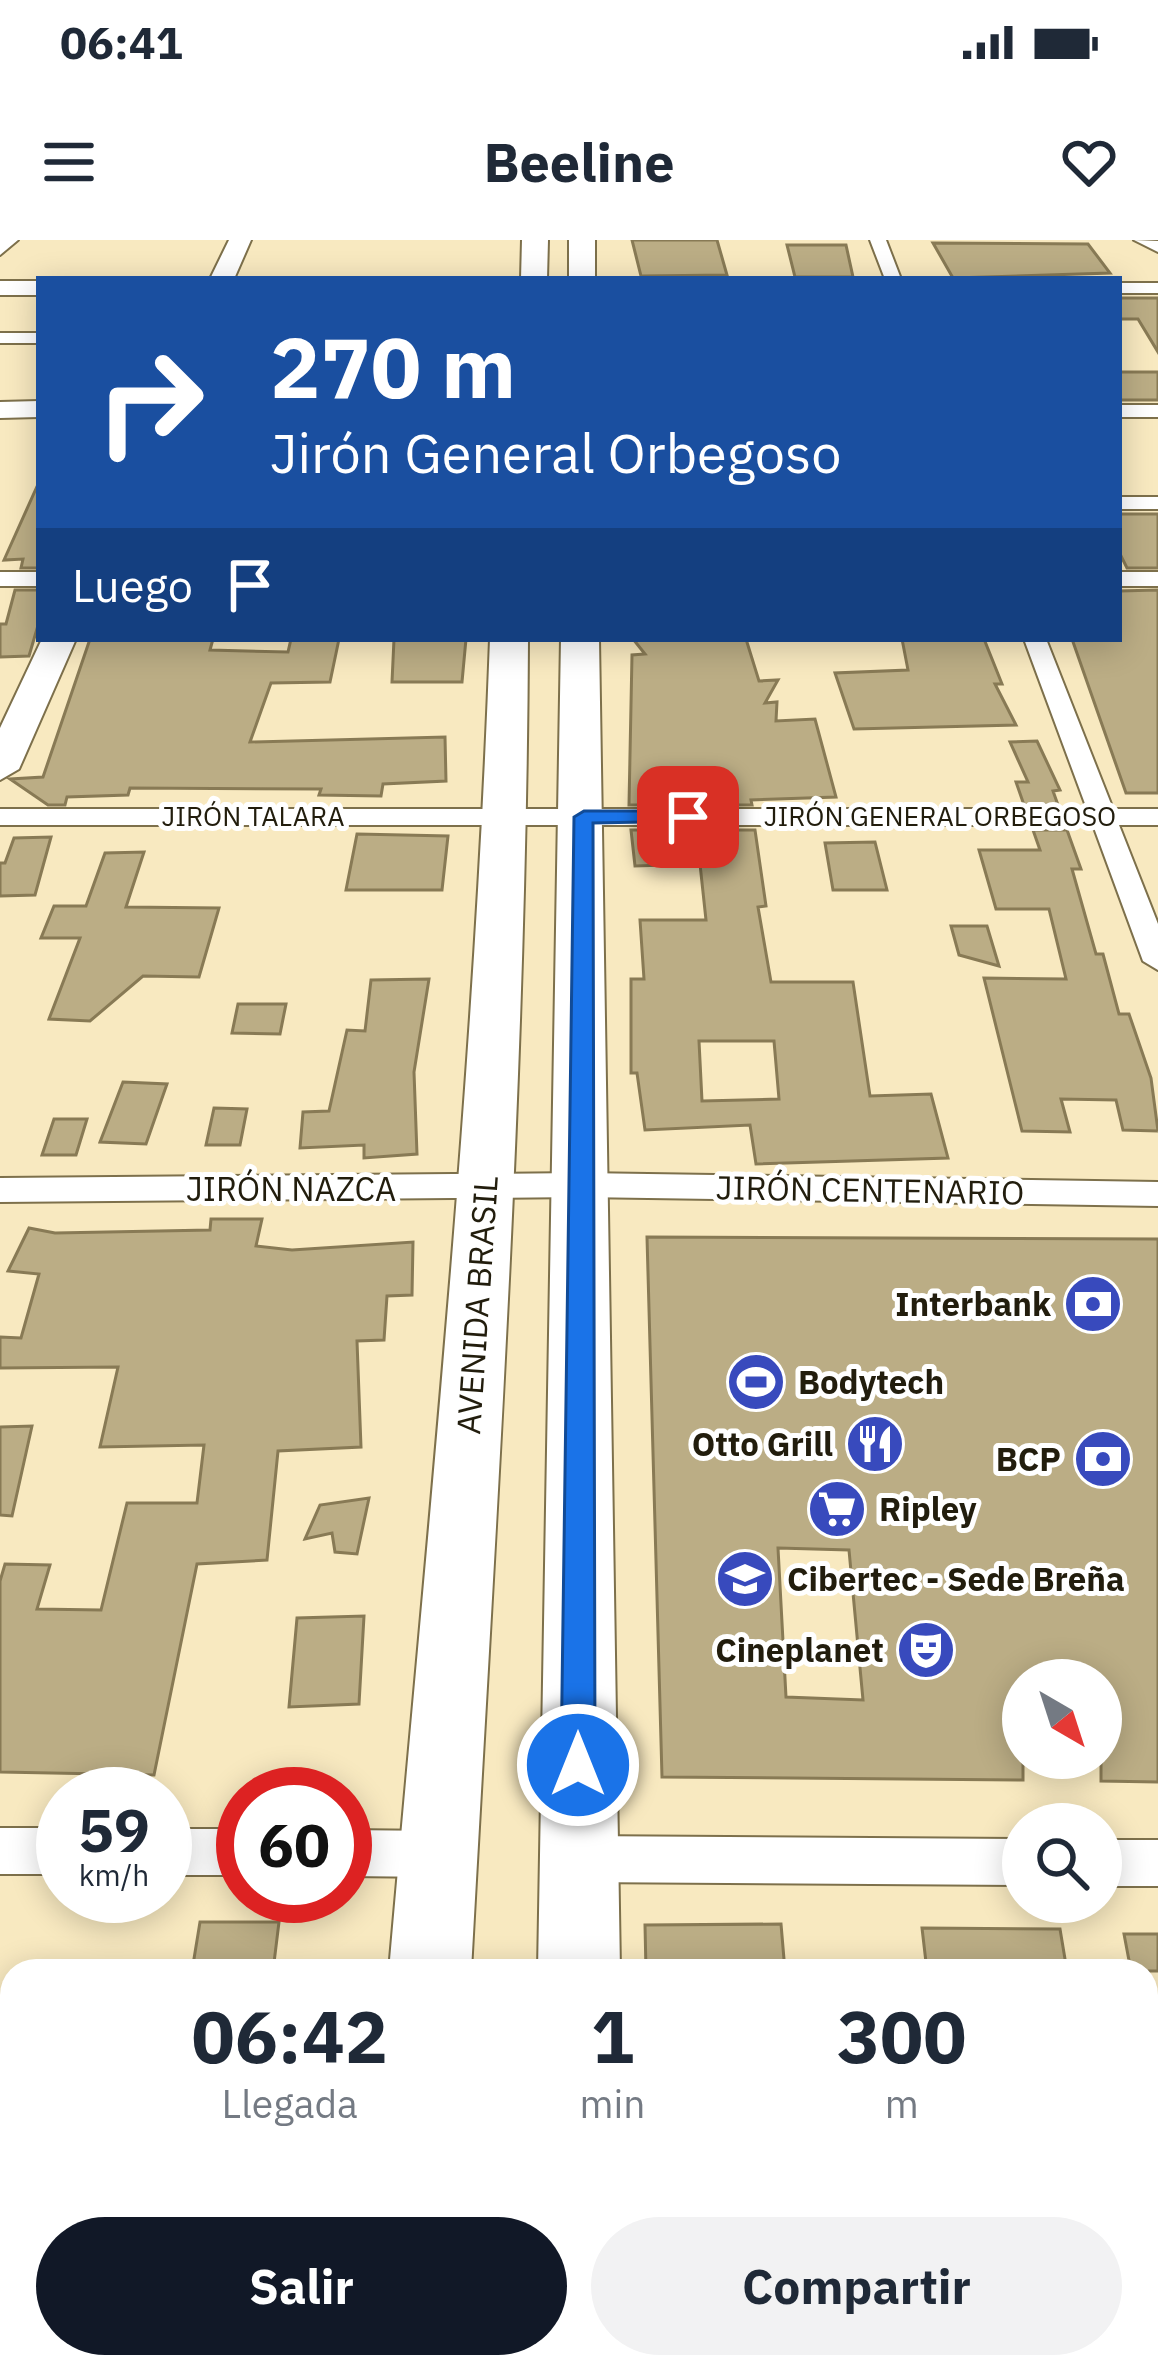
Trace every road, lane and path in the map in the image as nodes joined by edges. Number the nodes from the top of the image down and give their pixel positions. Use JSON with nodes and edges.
{"nodes":[{"id":1,"x":7,"y":240,"type":"edge"},
{"id":2,"x":239,"y":240,"type":"edge"},
{"id":3,"x":535,"y":240,"type":"edge"},
{"id":4,"x":582,"y":240,"type":"edge"},
{"id":5,"x":878,"y":240,"type":"edge"},
{"id":6,"x":1142,"y":240,"type":"edge"},
{"id":7,"x":1158,"y":247,"type":"edge"},
{"id":8,"x":0,"y":248,"type":"edge"},
{"id":9,"x":223,"y":276,"type":"edge"},
{"id":10,"x":534,"y":276,"type":"edge"},
{"id":11,"x":583,"y":276,"type":"edge"},
{"id":12,"x":892,"y":276,"type":"edge"},
{"id":13,"x":0,"y":288,"type":"edge"},
{"id":14,"x":36,"y":288,"type":"edge"},
{"id":15,"x":1122,"y":288,"type":"edge"},
{"id":16,"x":1158,"y":288,"type":"edge"},
{"id":17,"x":0,"y":338,"type":"edge"},
{"id":18,"x":36,"y":338,"type":"edge"},
{"id":19,"x":0,"y":410,"type":"edge"},
{"id":20,"x":36,"y":410,"type":"edge"},
{"id":21,"x":1122,"y":411,"type":"edge"},
{"id":22,"x":1158,"y":411,"type":"edge"},
{"id":23,"x":1122,"y":503,"type":"edge"},
{"id":24,"x":1158,"y":503,"type":"edge"},
{"id":25,"x":0,"y":579,"type":"edge"},
{"id":26,"x":36,"y":579,"type":"edge"},
{"id":27,"x":1122,"y":579,"type":"edge"},
{"id":28,"x":1158,"y":579,"type":"edge"},
{"id":29,"x":58,"y":642,"type":"edge"},
{"id":30,"x":509,"y":642,"type":"edge"},
{"id":31,"x":580,"y":642,"type":"edge"},
{"id":32,"x":1036,"y":642,"type":"edge"},
{"id":33,"x":0,"y":769,"type":"edge"},
{"id":34,"x":0,"y":817,"type":"edge"},
{"id":35,"x":584,"y":817,"type":"junction"},
{"id":36,"x":1101,"y":817,"type":"junction"},
{"id":37,"x":1158,"y":817,"type":"edge"},
{"id":38,"x":506,"y":818,"type":"junction"},
{"id":39,"x":1158,"y":962,"type":"edge"},
{"id":40,"x":582,"y":1185,"type":"junction"},
{"id":41,"x":486,"y":1188,"type":"junction"},
{"id":42,"x":0,"y":1190,"type":"edge"},
{"id":43,"x":1158,"y":1194,"type":"edge"},
{"id":44,"x":0,"y":1851,"type":"edge"},
{"id":45,"x":36,"y":1851,"type":"edge"},
{"id":46,"x":372,"y":1853,"type":"edge"},
{"id":47,"x":440,"y":1854,"type":"junction"},
{"id":48,"x":578,"y":1859,"type":"junction"},
{"id":49,"x":1002,"y":1862,"type":"edge"},
{"id":50,"x":1122,"y":1863,"type":"edge"},
{"id":51,"x":1158,"y":1863,"type":"edge"},
{"id":52,"x":431,"y":1959,"type":"edge"},
{"id":53,"x":578,"y":1959,"type":"edge"}],
"edges":[{"from":1,"to":8,"type":"main road"},
{"from":2,"to":9,"type":"main road"},
{"from":3,"to":10,"type":"main road"},
{"from":4,"to":11,"type":"main road"},
{"from":5,"to":12,"type":"street"},
{"from":6,"to":7,"type":"street"},
{"from":13,"to":14,"type":"main road"},
{"from":15,"to":16,"type":"street"},
{"from":17,"to":18,"type":"street"},
{"from":19,"to":20,"type":"main road"},
{"from":21,"to":22,"type":"street"},
{"from":23,"to":24,"type":"street"},
{"from":25,"to":26,"type":"street"},
{"from":27,"to":28,"type":"street"},
{"from":29,"to":33,"type":"main road"},
{"from":30,"to":38,"type":"main road","name":"AVENIDA BRASIL"},
{"from":31,"to":35,"type":"main road"},
{"from":32,"to":36,"type":"street"},
{"from":34,"to":38,"type":"street","name":"JIRÓN TALARA"},
{"from":35,"to":36,"type":"street","name":"JIRÓN GENERAL ORBEGOSO"},
{"from":35,"to":38,"type":"street","name":"JIRÓN GENERAL ORBEGOSO"},
{"from":35,"to":40,"type":"main road"},
{"from":36,"to":37,"type":"street","name":"JIRÓN GENERAL ORBEGOSO"},
{"from":36,"to":39,"type":"street"},
{"from":38,"to":41,"type":"main road","name":"AVENIDA BRASIL"},
{"from":40,"to":41,"type":"street","name":"JIRÓN NAZCA"},
{"from":40,"to":43,"type":"street","name":"JIRÓN CENTENARIO"},
{"from":40,"to":48,"type":"main road"},
{"from":41,"to":42,"type":"street","name":"JIRÓN NAZCA"},
{"from":41,"to":47,"type":"main road","name":"AVENIDA BRASIL"},
{"from":44,"to":45,"type":"street"},
{"from":46,"to":47,"type":"street"},
{"from":47,"to":52,"type":"main road","name":"AVENIDA BRASIL"},
{"from":48,"to":49,"type":"street"},
{"from":48,"to":53,"type":"main road"},
{"from":50,"to":51,"type":"street"}]}
